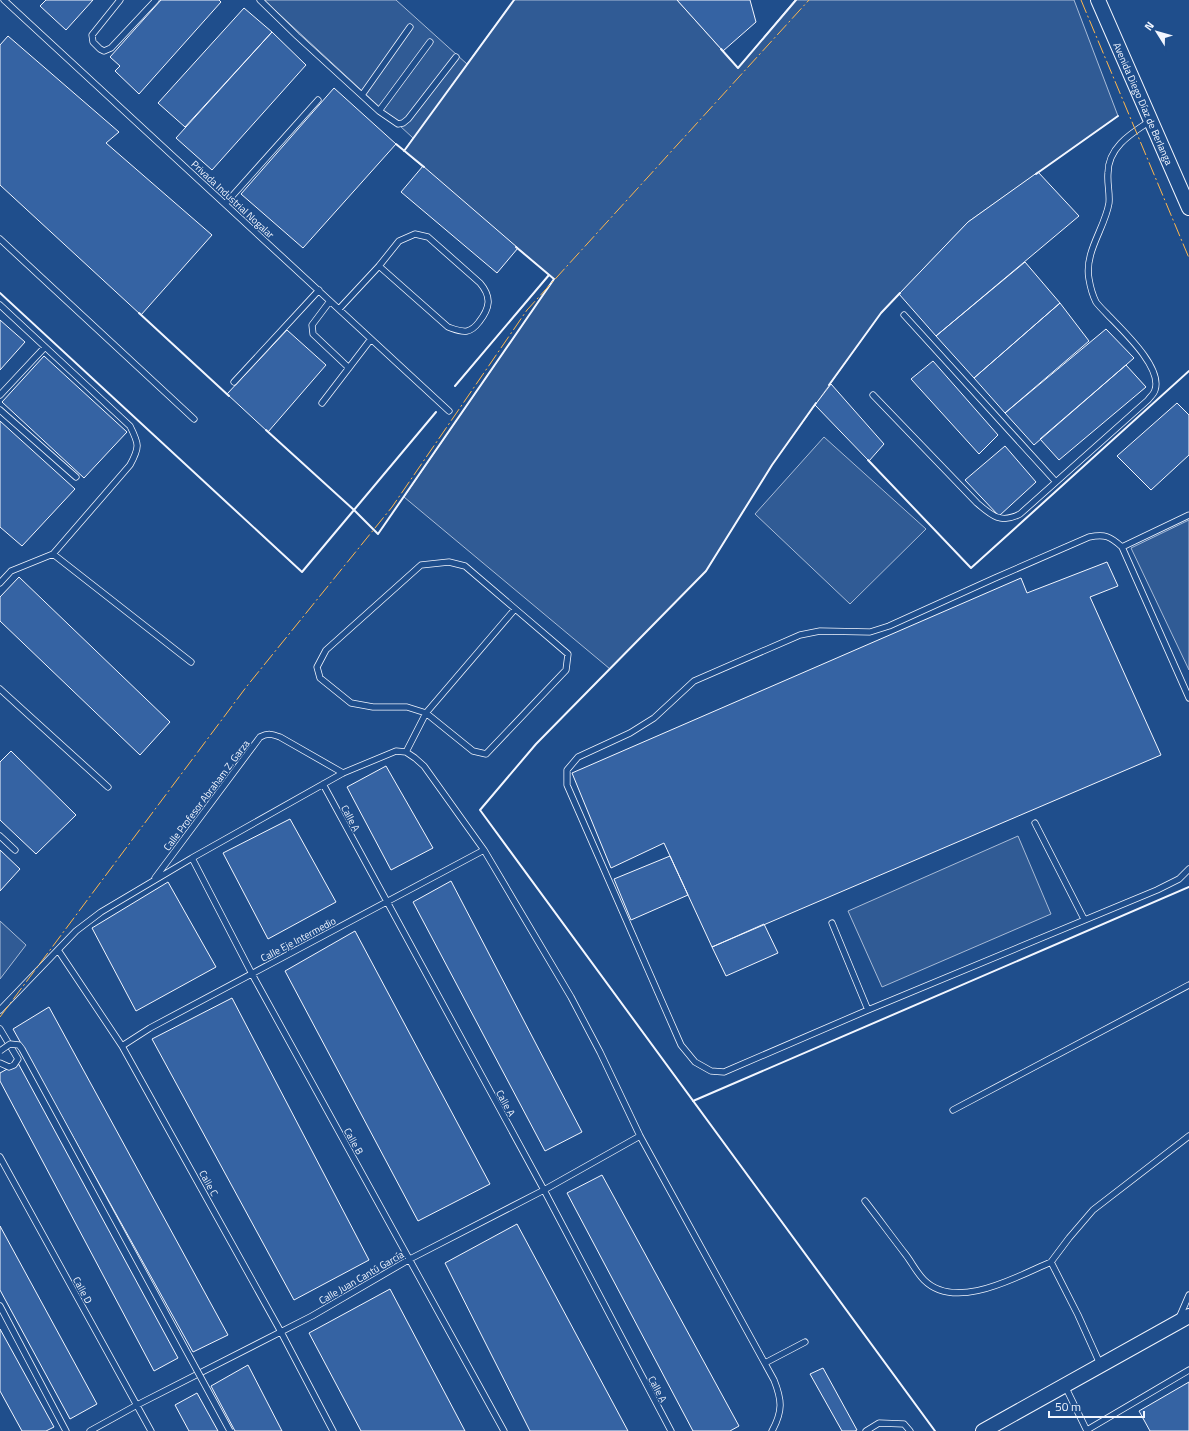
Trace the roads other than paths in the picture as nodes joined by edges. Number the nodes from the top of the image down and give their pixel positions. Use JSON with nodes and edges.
{"nodes":[{"id":1,"x":4,"y":0,"type":"edge"},
{"id":2,"x":120,"y":0,"type":"edge"},
{"id":3,"x":156,"y":0,"type":"edge"},
{"id":4,"x":260,"y":0,"type":"edge"},
{"id":5,"x":1098,"y":0,"type":"edge"},
{"id":6,"x":410,"y":27,"type":"dead end"},
{"id":7,"x":430,"y":42,"type":"dead end"},
{"id":8,"x":456,"y":57,"type":"dead end"},
{"id":9,"x":362,"y":95,"type":"junction"},
{"id":10,"x":318,"y":100,"type":"dead end"},
{"id":11,"x":379,"y":111,"type":"junction"},
{"id":12,"x":1150,"y":121,"type":"junction"},
{"id":13,"x":225,"y":204,"type":"junction"},
{"id":14,"x":1189,"y":208,"type":"edge"},
{"id":15,"x":0,"y":239,"type":"edge"},
{"id":16,"x":379,"y":266,"type":"junction"},
{"id":17,"x":319,"y":290,"type":"junction"},
{"id":18,"x":330,"y":301,"type":"junction"},
{"id":19,"x":0,"y":305,"type":"edge"},
{"id":20,"x":339,"y":309,"type":"junction"},
{"id":21,"x":904,"y":315,"type":"dead end"},
{"id":22,"x":371,"y":339,"type":"junction"},
{"id":23,"x":45,"y":347,"type":"junction"},
{"id":24,"x":349,"y":368,"type":"junction"},
{"id":25,"x":234,"y":382,"type":"dead end"},
{"id":26,"x":0,"y":395,"type":"edge"},
{"id":27,"x":873,"y":395,"type":"dead end"},
{"id":28,"x":322,"y":403,"type":"dead end"},
{"id":29,"x":0,"y":410,"type":"edge"},
{"id":30,"x":449,"y":411,"type":"dead end"},
{"id":31,"x":194,"y":419,"type":"dead end"},
{"id":32,"x":76,"y":477,"type":"dead end"},
{"id":33,"x":1056,"y":482,"type":"junction"},
{"id":34,"x":1189,"y":515,"type":"edge"},
{"id":35,"x":1122,"y":547,"type":"junction"},
{"id":36,"x":53,"y":554,"type":"junction"},
{"id":37,"x":0,"y":584,"type":"edge"},
{"id":38,"x":515,"y":609,"type":"junction"},
{"id":39,"x":191,"y":662,"type":"dead end"},
{"id":40,"x":0,"y":689,"type":"edge"},
{"id":41,"x":1189,"y":698,"type":"edge"},
{"id":42,"x":426,"y":713,"type":"junction"},
{"id":43,"x":406,"y":752,"type":"junction"},
{"id":44,"x":344,"y":773,"type":"junction"},
{"id":45,"x":323,"y":784,"type":"junction"},
{"id":46,"x":108,"y":787,"type":"dead end"},
{"id":47,"x":1035,"y":823,"type":"dead end"},
{"id":48,"x":0,"y":836,"type":"edge"},
{"id":49,"x":15,"y":850,"type":"dead end"},
{"id":50,"x":484,"y":850,"type":"junction"},
{"id":51,"x":192,"y":858,"type":"junction"},
{"id":52,"x":1189,"y":869,"type":"edge"},
{"id":53,"x":152,"y":882,"type":"junction"},
{"id":54,"x":386,"y":902,"type":"junction"},
{"id":55,"x":1084,"y":919,"type":"junction"},
{"id":56,"x":832,"y":923,"type":"dead end"},
{"id":57,"x":58,"y":950,"type":"junction"},
{"id":58,"x":252,"y":974,"type":"junction"},
{"id":59,"x":1189,"y":985,"type":"edge"},
{"id":60,"x":0,"y":1010,"type":"edge"},
{"id":61,"x":868,"y":1010,"type":"junction"},
{"id":62,"x":0,"y":1029,"type":"edge"},
{"id":63,"x":122,"y":1046,"type":"junction"},
{"id":64,"x":0,"y":1051,"type":"edge"},
{"id":65,"x":0,"y":1063,"type":"edge"},
{"id":66,"x":953,"y":1110,"type":"dead end"},
{"id":67,"x":640,"y":1136,"type":"junction"},
{"id":68,"x":1189,"y":1136,"type":"edge"},
{"id":69,"x":0,"y":1157,"type":"edge"},
{"id":70,"x":544,"y":1190,"type":"junction"},
{"id":71,"x":865,"y":1201,"type":"dead end"},
{"id":72,"x":410,"y":1259,"type":"junction"},
{"id":73,"x":1051,"y":1262,"type":"junction"},
{"id":74,"x":1189,"y":1295,"type":"edge"},
{"id":75,"x":0,"y":1306,"type":"edge"},
{"id":76,"x":1189,"y":1316,"type":"edge"},
{"id":77,"x":1176,"y":1323,"type":"junction"},
{"id":78,"x":281,"y":1332,"type":"junction"},
{"id":79,"x":805,"y":1342,"type":"dead end"},
{"id":80,"x":765,"y":1363,"type":"junction"},
{"id":81,"x":1101,"y":1366,"type":"junction"},
{"id":82,"x":1189,"y":1370,"type":"edge"},
{"id":83,"x":1065,"y":1386,"type":"junction"},
{"id":84,"x":137,"y":1405,"type":"junction"},
{"id":85,"x":1087,"y":1430,"type":"edge"},
{"id":86,"x":66,"y":1431,"type":"edge"},
{"id":87,"x":90,"y":1431,"type":"edge"},
{"id":88,"x":151,"y":1431,"type":"edge"},
{"id":89,"x":230,"y":1431,"type":"edge"},
{"id":90,"x":333,"y":1431,"type":"edge"},
{"id":91,"x":504,"y":1431,"type":"edge"},
{"id":92,"x":671,"y":1431,"type":"edge"},
{"id":93,"x":772,"y":1431,"type":"edge"},
{"id":94,"x":866,"y":1431,"type":"edge"},
{"id":95,"x":910,"y":1431,"type":"edge"},
{"id":96,"x":983,"y":1431,"type":"edge"}],
"edges":[{"from":1,"to":13,"type":"lane","name":"Privada Industrial Nogalar"},
{"from":2,"to":3,"type":"lane"},
{"from":4,"to":9,"type":"lane"},
{"from":5,"to":12,"type":"street","name":"Avenida Diego Díaz de Berlanga"},
{"from":6,"to":9,"type":"lane"},
{"from":7,"to":11,"type":"lane"},
{"from":8,"to":11,"type":"lane"},
{"from":9,"to":11,"type":"lane"},
{"from":10,"to":13,"type":"lane"},
{"from":12,"to":14,"type":"street","name":"Avenida Diego Díaz de Berlanga"},
{"from":12,"to":33,"type":"lane"},
{"from":13,"to":17,"type":"lane","name":"Privada Industrial Nogalar"},
{"from":15,"to":31,"type":"lane"},
{"from":16,"to":16,"type":"lane"},
{"from":16,"to":20,"type":"lane"},
{"from":17,"to":18,"type":"lane","name":"Privada Industrial Nogalar"},
{"from":17,"to":25,"type":"lane"},
{"from":18,"to":20,"type":"lane","name":"Privada Industrial Nogalar"},
{"from":18,"to":24,"type":"lane"},
{"from":19,"to":23,"type":"lane"},
{"from":20,"to":22,"type":"lane","name":"Privada Industrial Nogalar"},
{"from":21,"to":33,"type":"lane"},
{"from":22,"to":24,"type":"lane"},
{"from":22,"to":30,"type":"lane","name":"Privada Industrial Nogalar"},
{"from":23,"to":26,"type":"lane"},
{"from":23,"to":36,"type":"lane"},
{"from":24,"to":28,"type":"lane"},
{"from":27,"to":33,"type":"lane"},
{"from":29,"to":32,"type":"lane"},
{"from":34,"to":35,"type":"lane"},
{"from":35,"to":41,"type":"lane"},
{"from":35,"to":61,"type":"lane"},
{"from":36,"to":37,"type":"lane"},
{"from":36,"to":39,"type":"lane"},
{"from":38,"to":42,"type":"lane"},
{"from":38,"to":42,"type":"lane"},
{"from":38,"to":42,"type":"lane"},
{"from":40,"to":46,"type":"lane"},
{"from":42,"to":43,"type":"lane"},
{"from":43,"to":44,"type":"lane","name":"Calle Profesor Abraham Z. Garza"},
{"from":43,"to":50,"type":"lane"},
{"from":44,"to":45,"type":"lane","name":"Calle Profesor Abraham Z. Garza"},
{"from":44,"to":53,"type":"lane","name":"Calle Profesor Abraham Z. Garza"},
{"from":45,"to":51,"type":"lane","name":"Calle Profesor Abraham Z. Garza"},
{"from":45,"to":54,"type":"lane","name":"Calle A"},
{"from":47,"to":55,"type":"lane"},
{"from":48,"to":49,"type":"lane"},
{"from":50,"to":54,"type":"lane","name":"Calle Eje Intermedio"},
{"from":50,"to":67,"type":"lane"},
{"from":51,"to":53,"type":"lane","name":"Calle Profesor Abraham Z. Garza"},
{"from":51,"to":58,"type":"lane","name":"Calle B"},
{"from":52,"to":55,"type":"lane"},
{"from":53,"to":57,"type":"lane","name":"Calle Profesor Abraham Z. Garza"},
{"from":54,"to":58,"type":"lane","name":"Calle Eje Intermedio"},
{"from":54,"to":70,"type":"lane","name":"Calle A"},
{"from":55,"to":61,"type":"lane"},
{"from":56,"to":61,"type":"lane"},
{"from":57,"to":60,"type":"lane","name":"Calle Profesor Abraham Z. Garza"},
{"from":57,"to":63,"type":"lane","name":"Calle C"},
{"from":58,"to":63,"type":"lane","name":"Calle Eje Intermedio"},
{"from":58,"to":72,"type":"lane","name":"Calle B"},
{"from":59,"to":66,"type":"lane"},
{"from":62,"to":65,"type":"lane"},
{"from":63,"to":78,"type":"lane","name":"Calle C"},
{"from":64,"to":89,"type":"lane","bridge":true},
{"from":67,"to":70,"type":"lane","name":"Calle Juan Cantú García"},
{"from":67,"to":80,"type":"lane"},
{"from":68,"to":73,"type":"lane"},
{"from":69,"to":84,"type":"lane","name":"Calle D"},
{"from":70,"to":72,"type":"lane","name":"Calle Juan Cantú García"},
{"from":70,"to":92,"type":"lane","name":"Calle A"},
{"from":71,"to":73,"type":"lane"},
{"from":72,"to":78,"type":"lane","name":"Calle Juan Cantú García"},
{"from":72,"to":91,"type":"lane","name":"Calle B"},
{"from":73,"to":81,"type":"lane"},
{"from":74,"to":77,"type":"lane"},
{"from":75,"to":86,"type":"lane"},
{"from":76,"to":77,"type":"street"},
{"from":77,"to":81,"type":"street"},
{"from":78,"to":84,"type":"lane","name":"Calle Juan Cantú García"},
{"from":78,"to":90,"type":"lane","name":"Calle C"},
{"from":79,"to":80,"type":"lane"},
{"from":80,"to":93,"type":"lane"},
{"from":81,"to":83,"type":"street"},
{"from":82,"to":85,"type":"lane"},
{"from":83,"to":85,"type":"lane"},
{"from":83,"to":96,"type":"street"},
{"from":84,"to":87,"type":"lane","name":"Calle Juan Cantú García"},
{"from":84,"to":88,"type":"lane","name":"Calle D"},
{"from":94,"to":95,"type":"lane"}]}
